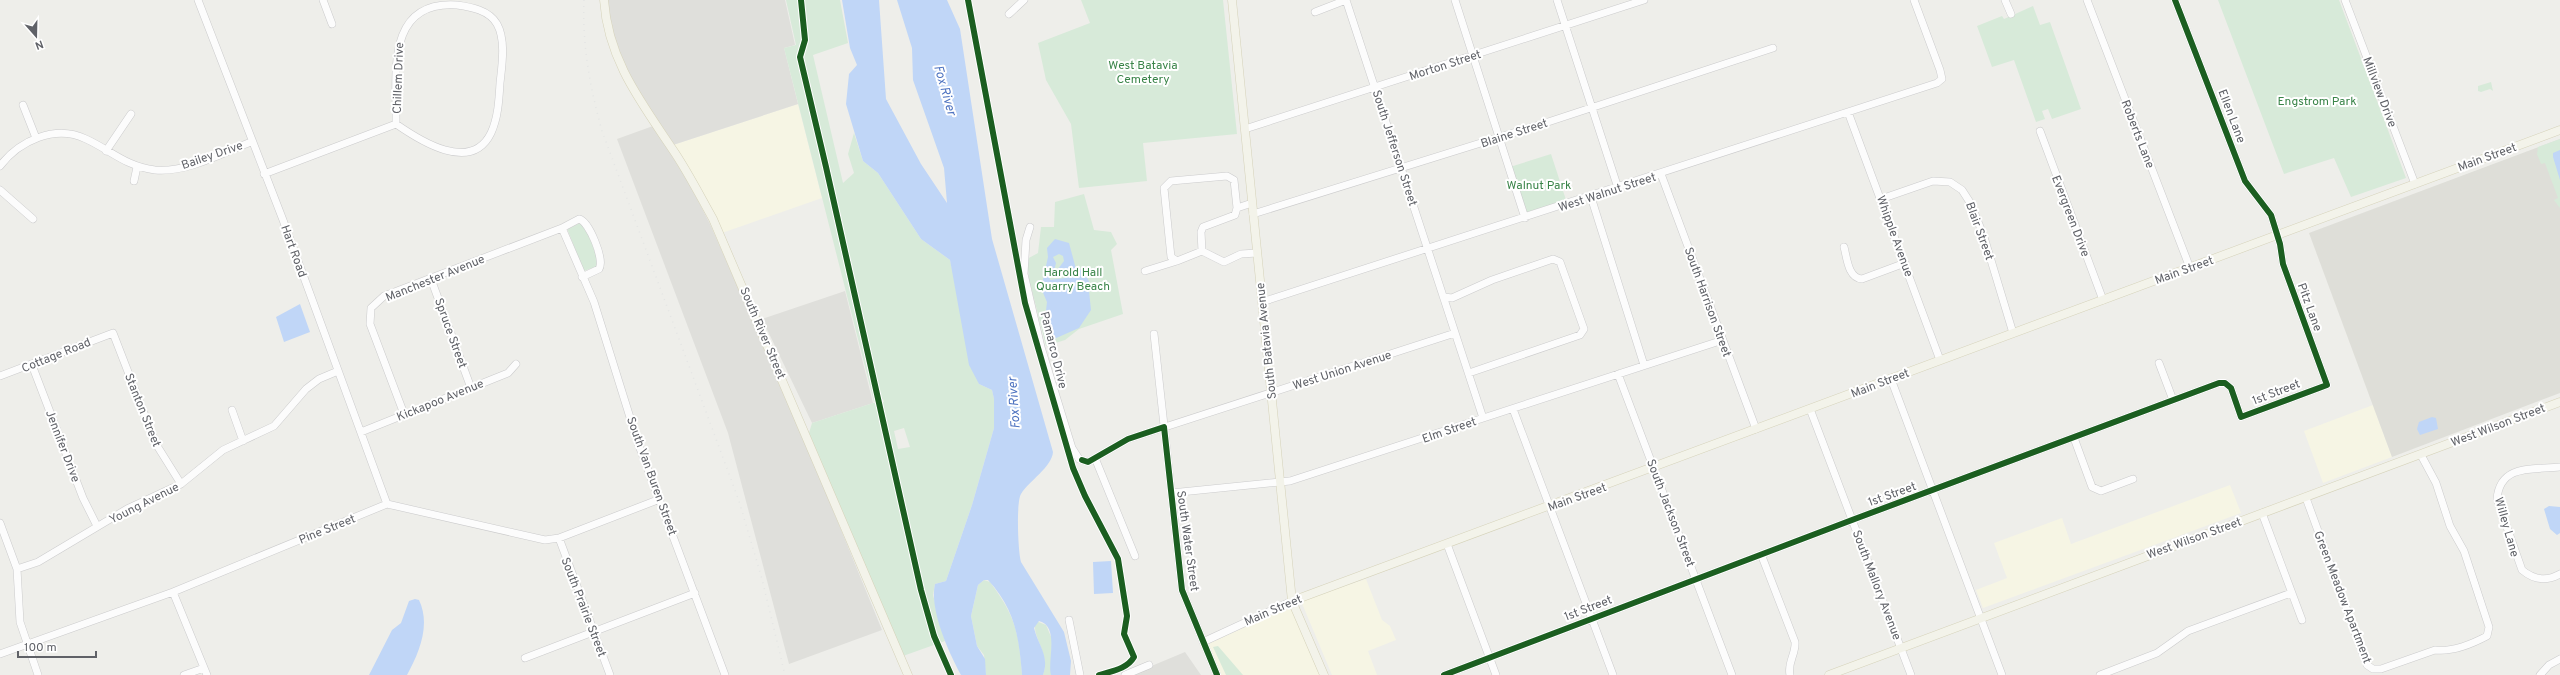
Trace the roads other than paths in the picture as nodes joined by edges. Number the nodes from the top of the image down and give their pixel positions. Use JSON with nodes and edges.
{"nodes":[{"id":1,"x":198,"y":0,"type":"edge"},
{"id":2,"x":323,"y":0,"type":"edge"},
{"id":3,"x":604,"y":0,"type":"edge"},
{"id":4,"x":1024,"y":0,"type":"edge"},
{"id":5,"x":1232,"y":0,"type":"edge"},
{"id":6,"x":1346,"y":0,"type":"edge"},
{"id":7,"x":1455,"y":0,"type":"edge"},
{"id":8,"x":1557,"y":0,"type":"edge"},
{"id":9,"x":1644,"y":0,"type":"edge"},
{"id":10,"x":1914,"y":0,"type":"edge"},
{"id":11,"x":2005,"y":0,"type":"edge"},
{"id":12,"x":2087,"y":0,"type":"edge"},
{"id":13,"x":2174,"y":0,"type":"edge"},
{"id":14,"x":2345,"y":0,"type":"edge"},
{"id":15,"x":1314,"y":12,"type":"dead end"},
{"id":16,"x":1009,"y":14,"type":"dead end"},
{"id":17,"x":2011,"y":14,"type":"dead end"},
{"id":18,"x":332,"y":24,"type":"dead end"},
{"id":19,"x":1566,"y":26,"type":"junction"},
{"id":20,"x":1773,"y":48,"type":"dead end"},
{"id":21,"x":1473,"y":56,"type":"junction"},
{"id":22,"x":1376,"y":87,"type":"junction"},
{"id":23,"x":23,"y":105,"type":"dead end"},
{"id":24,"x":1593,"y":107,"type":"junction"},
{"id":25,"x":1848,"y":112,"type":"junction"},
{"id":26,"x":131,"y":114,"type":"dead end"},
{"id":27,"x":396,"y":124,"type":"junction"},
{"id":28,"x":1245,"y":129,"type":"junction"},
{"id":29,"x":2560,"y":130,"type":"edge"},
{"id":30,"x":2040,"y":131,"type":"dead end"},
{"id":31,"x":36,"y":138,"type":"junction"},
{"id":32,"x":1500,"y":138,"type":"junction"},
{"id":33,"x":251,"y":142,"type":"junction"},
{"id":34,"x":106,"y":151,"type":"junction"},
{"id":35,"x":0,"y":166,"type":"edge"},
{"id":36,"x":137,"y":167,"type":"junction"},
{"id":37,"x":1402,"y":169,"type":"junction"},
{"id":38,"x":264,"y":174,"type":"junction"},
{"id":39,"x":1661,"y":174,"type":"junction"},
{"id":40,"x":134,"y":181,"type":"dead end"},
{"id":41,"x":2415,"y":184,"type":"junction"},
{"id":42,"x":1618,"y":188,"type":"junction"},
{"id":43,"x":0,"y":190,"type":"edge"},
{"id":44,"x":1591,"y":197,"type":"junction"},
{"id":45,"x":1881,"y":199,"type":"junction"},
{"id":46,"x":1252,"y":203,"type":"junction"},
{"id":47,"x":1237,"y":208,"type":"junction"},
{"id":48,"x":1253,"y":214,"type":"junction"},
{"id":49,"x":1525,"y":218,"type":"junction"},
{"id":50,"x":33,"y":219,"type":"dead end"},
{"id":51,"x":1030,"y":227,"type":"dead end"},
{"id":52,"x":562,"y":228,"type":"junction"},
{"id":53,"x":2277,"y":235,"type":"junction"},
{"id":54,"x":1844,"y":247,"type":"dead end"},
{"id":55,"x":1428,"y":250,"type":"junction"},
{"id":56,"x":1202,"y":251,"type":"junction"},
{"id":57,"x":1257,"y":253,"type":"junction"},
{"id":58,"x":1177,"y":261,"type":"junction"},
{"id":59,"x":1905,"y":264,"type":"junction"},
{"id":60,"x":2190,"y":268,"type":"junction"},
{"id":61,"x":1145,"y":271,"type":"dead end"},
{"id":62,"x":582,"y":277,"type":"junction"},
{"id":63,"x":430,"y":279,"type":"junction"},
{"id":64,"x":1444,"y":297,"type":"junction"},
{"id":65,"x":2103,"y":300,"type":"junction"},
{"id":66,"x":1262,"y":302,"type":"junction"},
{"id":67,"x":112,"y":333,"type":"joint"},
{"id":68,"x":1455,"y":333,"type":"junction"},
{"id":69,"x":2013,"y":333,"type":"junction"},
{"id":70,"x":1154,"y":334,"type":"dead end"},
{"id":71,"x":1723,"y":340,"type":"junction"},
{"id":72,"x":1940,"y":360,"type":"junction"},
{"id":73,"x":2159,"y":363,"type":"dead end"},
{"id":74,"x":516,"y":364,"type":"dead end"},
{"id":75,"x":32,"y":365,"type":"junction"},
{"id":76,"x":1644,"y":365,"type":"junction"},
{"id":77,"x":338,"y":371,"type":"junction"},
{"id":78,"x":1468,"y":373,"type":"junction"},
{"id":79,"x":1618,"y":374,"type":"junction"},
{"id":80,"x":0,"y":376,"type":"edge"},
{"id":81,"x":1891,"y":379,"type":"junction"},
{"id":82,"x":2327,"y":385,"type":"joint"},
{"id":83,"x":471,"y":388,"type":"junction"},
{"id":84,"x":1271,"y":393,"type":"junction"},
{"id":85,"x":2173,"y":400,"type":"junction"},
{"id":86,"x":2560,"y":402,"type":"edge"},
{"id":87,"x":1513,"y":409,"type":"junction"},
{"id":88,"x":1810,"y":409,"type":"junction"},
{"id":89,"x":232,"y":410,"type":"dead end"},
{"id":90,"x":404,"y":414,"type":"junction"},
{"id":91,"x":1483,"y":418,"type":"junction"},
{"id":92,"x":1164,"y":427,"type":"junction"},
{"id":93,"x":1756,"y":429,"type":"junction"},
{"id":94,"x":361,"y":432,"type":"junction"},
{"id":95,"x":2074,"y":438,"type":"junction"},
{"id":96,"x":243,"y":441,"type":"junction"},
{"id":97,"x":2421,"y":455,"type":"junction"},
{"id":98,"x":1095,"y":458,"type":"junction"},
{"id":99,"x":2560,"y":467,"type":"edge"},
{"id":100,"x":1654,"y":468,"type":"junction"},
{"id":101,"x":2133,"y":479,"type":"dead end"},
{"id":102,"x":1280,"y":483,"type":"junction"},
{"id":103,"x":181,"y":484,"type":"junction"},
{"id":104,"x":1933,"y":490,"type":"junction"},
{"id":105,"x":1171,"y":493,"type":"junction"},
{"id":106,"x":2306,"y":498,"type":"junction"},
{"id":107,"x":660,"y":499,"type":"junction"},
{"id":108,"x":387,"y":504,"type":"junction"},
{"id":109,"x":1550,"y":507,"type":"junction"},
{"id":110,"x":2262,"y":514,"type":"junction"},
{"id":111,"x":1852,"y":520,"type":"junction"},
{"id":112,"x":0,"y":523,"type":"edge"},
{"id":113,"x":97,"y":526,"type":"junction"},
{"id":114,"x":558,"y":538,"type":"junction"},
{"id":115,"x":1447,"y":544,"type":"junction"},
{"id":116,"x":1761,"y":554,"type":"junction"},
{"id":117,"x":1135,"y":556,"type":"dead end"},
{"id":118,"x":17,"y":569,"type":"junction"},
{"id":119,"x":2560,"y":574,"type":"edge"},
{"id":120,"x":1696,"y":579,"type":"junction"},
{"id":121,"x":173,"y":592,"type":"junction"},
{"id":122,"x":695,"y":593,"type":"junction"},
{"id":123,"x":2291,"y":593,"type":"junction"},
{"id":124,"x":1292,"y":600,"type":"junction"},
{"id":125,"x":1980,"y":618,"type":"junction"},
{"id":126,"x":1592,"y":619,"type":"junction"},
{"id":127,"x":1069,"y":620,"type":"dead end"},
{"id":128,"x":2302,"y":620,"type":"dead end"},
{"id":129,"x":594,"y":632,"type":"junction"},
{"id":130,"x":1203,"y":642,"type":"junction"},
{"id":131,"x":26,"y":644,"type":"junction"},
{"id":132,"x":1900,"y":648,"type":"junction"},
{"id":133,"x":0,"y":654,"type":"edge"},
{"id":134,"x":525,"y":658,"type":"dead end"},
{"id":135,"x":1490,"y":658,"type":"junction"},
{"id":136,"x":2560,"y":659,"type":"edge"},
{"id":137,"x":1148,"y":665,"type":"dead end"},
{"id":138,"x":2122,"y":668,"type":"junction"},
{"id":139,"x":206,"y":672,"type":"edge"},
{"id":140,"x":38,"y":675,"type":"edge"},
{"id":141,"x":184,"y":675,"type":"edge"},
{"id":142,"x":610,"y":675,"type":"edge"},
{"id":143,"x":725,"y":675,"type":"edge"},
{"id":144,"x":908,"y":675,"type":"edge"},
{"id":145,"x":1080,"y":675,"type":"edge"},
{"id":146,"x":1125,"y":675,"type":"edge"},
{"id":147,"x":1217,"y":675,"type":"edge"},
{"id":148,"x":1324,"y":675,"type":"edge"},
{"id":149,"x":1444,"y":675,"type":"edge"},
{"id":150,"x":1496,"y":675,"type":"edge"},
{"id":151,"x":1613,"y":675,"type":"edge"},
{"id":152,"x":1732,"y":675,"type":"edge"},
{"id":153,"x":1790,"y":675,"type":"edge"},
{"id":154,"x":1829,"y":675,"type":"edge"},
{"id":155,"x":1911,"y":675,"type":"edge"},
{"id":156,"x":2002,"y":675,"type":"edge"},
{"id":157,"x":2100,"y":675,"type":"edge"},
{"id":158,"x":2124,"y":675,"type":"edge"},
{"id":159,"x":2540,"y":675,"type":"edge"}],
"edges":[{"from":1,"to":33,"type":"street","name":"Hart Road"},
{"from":2,"to":18,"type":"street"},
{"from":3,"to":144,"type":"main road","name":"South River Street"},
{"from":4,"to":16,"type":"street"},
{"from":5,"to":28,"type":"main road","name":"South Batavia Avenue"},
{"from":6,"to":15,"type":"street"},
{"from":6,"to":22,"type":"street","name":"South Jefferson Street"},
{"from":7,"to":21,"type":"street"},
{"from":8,"to":19,"type":"street"},
{"from":9,"to":19,"type":"street","name":"Morton Street"},
{"from":10,"to":25,"type":"street","name":"West Walnut Street"},
{"from":11,"to":17,"type":"street"},
{"from":12,"to":60,"type":"street","name":"Roberts Lane"},
{"from":13,"to":53,"type":"street","name":"Ellen Lane"},
{"from":14,"to":41,"type":"street","name":"Millview Drive"},
{"from":19,"to":21,"type":"street","name":"Morton Street"},
{"from":19,"to":24,"type":"street"},
{"from":20,"to":24,"type":"street","name":"Blaine Street"},
{"from":21,"to":22,"type":"street","name":"Morton Street"},
{"from":21,"to":32,"type":"street"},
{"from":22,"to":28,"type":"street","name":"Morton Street"},
{"from":22,"to":37,"type":"street","name":"South Jefferson Street"},
{"from":23,"to":31,"type":"street"},
{"from":24,"to":32,"type":"street","name":"Blaine Street"},
{"from":24,"to":42,"type":"street"},
{"from":25,"to":39,"type":"street","name":"West Walnut Street"},
{"from":25,"to":45,"type":"street","name":"Whipple Avenue"},
{"from":26,"to":34,"type":"street"},
{"from":27,"to":27,"type":"street","name":"Chillem Drive"},
{"from":27,"to":38,"type":"street","name":"Chillem Drive"},
{"from":28,"to":46,"type":"main road","name":"South Batavia Avenue"},
{"from":29,"to":41,"type":"main road","name":"Main Street"},
{"from":30,"to":65,"type":"street","name":"Evergreen Drive"},
{"from":31,"to":34,"type":"street","name":"Bailey Drive"},
{"from":31,"to":35,"type":"street","name":"Bailey Drive"},
{"from":32,"to":37,"type":"street","name":"Blaine Street"},
{"from":32,"to":49,"type":"street"},
{"from":33,"to":36,"type":"street","name":"Bailey Drive"},
{"from":33,"to":38,"type":"street","name":"Hart Road"},
{"from":34,"to":36,"type":"street","name":"Bailey Drive"},
{"from":36,"to":40,"type":"street"},
{"from":37,"to":48,"type":"street","name":"Blaine Street"},
{"from":37,"to":55,"type":"street","name":"South Jefferson Street"},
{"from":38,"to":77,"type":"street","name":"Hart Road"},
{"from":39,"to":42,"type":"street","name":"West Walnut Street"},
{"from":39,"to":71,"type":"street","name":"South Harrison Street"},
{"from":41,"to":53,"type":"main road","name":"Main Street"},
{"from":42,"to":44,"type":"street","name":"West Walnut Street"},
{"from":43,"to":50,"type":"street"},
{"from":44,"to":49,"type":"street","name":"West Walnut Street"},
{"from":44,"to":76,"type":"street"},
{"from":45,"to":59,"type":"street","name":"Whipple Avenue"},
{"from":45,"to":69,"type":"street","name":"Blair Street"},
{"from":46,"to":47,"type":"street"},
{"from":46,"to":48,"type":"main road","name":"South Batavia Avenue"},
{"from":47,"to":56,"type":"street"},
{"from":47,"to":58,"type":"street"},
{"from":48,"to":57,"type":"main road","name":"South Batavia Avenue"},
{"from":49,"to":55,"type":"street","name":"West Walnut Street"},
{"from":51,"to":98,"type":"street","name":"Pamarco Drive"},
{"from":52,"to":62,"type":"street","name":"South Van Buren Street"},
{"from":52,"to":62,"type":"street"},
{"from":52,"to":63,"type":"street","name":"Manchester Avenue"},
{"from":53,"to":60,"type":"main road","name":"Main Street"},
{"from":53,"to":82,"type":"street","name":"Pitz Lane"},
{"from":54,"to":59,"type":"street"},
{"from":55,"to":64,"type":"street","name":"South Jefferson Street"},
{"from":55,"to":66,"type":"street","name":"West Walnut Street"},
{"from":56,"to":57,"type":"street"},
{"from":56,"to":58,"type":"street"},
{"from":57,"to":66,"type":"main road","name":"South Batavia Avenue"},
{"from":58,"to":61,"type":"street"},
{"from":59,"to":72,"type":"street","name":"Whipple Avenue"},
{"from":60,"to":65,"type":"main road","name":"Main Street"},
{"from":62,"to":107,"type":"street","name":"South Van Buren Street"},
{"from":63,"to":83,"type":"street","name":"Spruce Street"},
{"from":63,"to":90,"type":"street","name":"Manchester Avenue"},
{"from":64,"to":68,"type":"street","name":"South Jefferson Street"},
{"from":64,"to":78,"type":"street"},
{"from":65,"to":69,"type":"main road","name":"Main Street"},
{"from":66,"to":84,"type":"main road","name":"South Batavia Avenue"},
{"from":67,"to":75,"type":"street","name":"Cottage Road"},
{"from":67,"to":103,"type":"street","name":"Stanton Street"},
{"from":68,"to":78,"type":"street","name":"South Jefferson Street"},
{"from":68,"to":84,"type":"street","name":"West Union Avenue"},
{"from":69,"to":72,"type":"main road","name":"Main Street"},
{"from":70,"to":92,"type":"street","name":"South Water Street"},
{"from":71,"to":76,"type":"street","name":"Elm Street"},
{"from":71,"to":93,"type":"street","name":"South Harrison Street"},
{"from":72,"to":81,"type":"main road","name":"Main Street"},
{"from":73,"to":85,"type":"street"},
{"from":74,"to":83,"type":"street","name":"Kickapoo Avenue"},
{"from":75,"to":80,"type":"street","name":"Cottage Road"},
{"from":75,"to":113,"type":"street","name":"Jennifer Drive"},
{"from":76,"to":79,"type":"street","name":"Elm Street"},
{"from":77,"to":94,"type":"street","name":"Hart Road"},
{"from":77,"to":96,"type":"street","name":"Young Avenue"},
{"from":78,"to":91,"type":"street","name":"South Jefferson Street"},
{"from":79,"to":87,"type":"street","name":"Elm Street"},
{"from":79,"to":100,"type":"street","name":"South Jackson Street"},
{"from":81,"to":88,"type":"main road","name":"Main Street"},
{"from":81,"to":104,"type":"street"},
{"from":82,"to":85,"type":"street","name":"1st Street"},
{"from":83,"to":90,"type":"street","name":"Kickapoo Avenue"},
{"from":84,"to":92,"type":"street","name":"West Union Avenue"},
{"from":84,"to":102,"type":"main road","name":"South Batavia Avenue"},
{"from":85,"to":95,"type":"street","name":"1st Street"},
{"from":86,"to":97,"type":"main road","name":"West Wilson Street"},
{"from":87,"to":91,"type":"street","name":"Elm Street"},
{"from":87,"to":109,"type":"street"},
{"from":88,"to":93,"type":"main road","name":"Main Street"},
{"from":88,"to":111,"type":"street","name":"South Mallory Avenue"},
{"from":89,"to":96,"type":"street"},
{"from":90,"to":94,"type":"street","name":"Kickapoo Avenue"},
{"from":91,"to":102,"type":"street","name":"Elm Street"},
{"from":92,"to":98,"type":"street","name":"West Union Avenue"},
{"from":92,"to":105,"type":"street","name":"South Water Street"},
{"from":93,"to":100,"type":"main road","name":"Main Street"},
{"from":94,"to":108,"type":"street","name":"Hart Road"},
{"from":95,"to":101,"type":"street"},
{"from":95,"to":104,"type":"street","name":"1st Street"},
{"from":96,"to":103,"type":"street","name":"Young Avenue"},
{"from":97,"to":106,"type":"main road","name":"West Wilson Street"},
{"from":97,"to":106,"type":"street","name":"Green Meadow Apartment"},
{"from":98,"to":117,"type":"street"},
{"from":99,"to":119,"type":"street","name":"Willey Lane"},
{"from":100,"to":109,"type":"main road","name":"Main Street"},
{"from":100,"to":120,"type":"street","name":"South Jackson Street"},
{"from":102,"to":105,"type":"street","name":"Elm Street"},
{"from":102,"to":124,"type":"main road","name":"South Batavia Avenue"},
{"from":103,"to":113,"type":"street","name":"Young Avenue"},
{"from":104,"to":111,"type":"street","name":"1st Street"},
{"from":104,"to":125,"type":"street"},
{"from":105,"to":130,"type":"street","name":"South Water Street"},
{"from":106,"to":110,"type":"main road","name":"West Wilson Street"},
{"from":107,"to":114,"type":"street"},
{"from":107,"to":122,"type":"street","name":"South Van Buren Street"},
{"from":108,"to":114,"type":"street"},
{"from":108,"to":121,"type":"street","name":"Pine Street"},
{"from":109,"to":115,"type":"main road","name":"Main Street"},
{"from":109,"to":126,"type":"street"},
{"from":110,"to":123,"type":"street"},
{"from":110,"to":125,"type":"main road","name":"West Wilson Street"},
{"from":111,"to":116,"type":"street","name":"1st Street"},
{"from":111,"to":132,"type":"street","name":"South Mallory Avenue"},
{"from":112,"to":118,"type":"street"},
{"from":113,"to":118,"type":"street","name":"Young Avenue"},
{"from":114,"to":129,"type":"street","name":"South Prairie Street"},
{"from":115,"to":124,"type":"main road","name":"Main Street"},
{"from":115,"to":135,"type":"street"},
{"from":116,"to":120,"type":"street","name":"1st Street"},
{"from":116,"to":153,"type":"street"},
{"from":118,"to":131,"type":"street"},
{"from":120,"to":126,"type":"street","name":"1st Street"},
{"from":120,"to":152,"type":"street","name":"South Jackson Street"},
{"from":121,"to":131,"type":"street","name":"Pine Street"},
{"from":121,"to":139,"type":"street"},
{"from":122,"to":129,"type":"street"},
{"from":122,"to":143,"type":"street","name":"South Van Buren Street"},
{"from":123,"to":128,"type":"street"},
{"from":123,"to":138,"type":"street"},
{"from":124,"to":130,"type":"street","name":"Main Street"},
{"from":124,"to":148,"type":"main road","name":"South Batavia Avenue"},
{"from":125,"to":132,"type":"main road","name":"West Wilson Street"},
{"from":125,"to":156,"type":"street"},
{"from":126,"to":135,"type":"street","name":"1st Street"},
{"from":126,"to":151,"type":"street"},
{"from":127,"to":145,"type":"street"},
{"from":129,"to":134,"type":"street"},
{"from":129,"to":142,"type":"street","name":"South Prairie Street"},
{"from":130,"to":147,"type":"street","name":"South Water Street"},
{"from":131,"to":133,"type":"street","name":"Pine Street"},
{"from":131,"to":140,"type":"street"},
{"from":132,"to":154,"type":"main road","name":"West Wilson Street"},
{"from":132,"to":155,"type":"street","name":"South Mallory Avenue"},
{"from":135,"to":149,"type":"street","name":"1st Street"},
{"from":135,"to":150,"type":"street"},
{"from":136,"to":159,"type":"street"},
{"from":137,"to":146,"type":"street"},
{"from":138,"to":157,"type":"street"},
{"from":138,"to":158,"type":"street"},
{"from":139,"to":141,"type":"street"}]}
